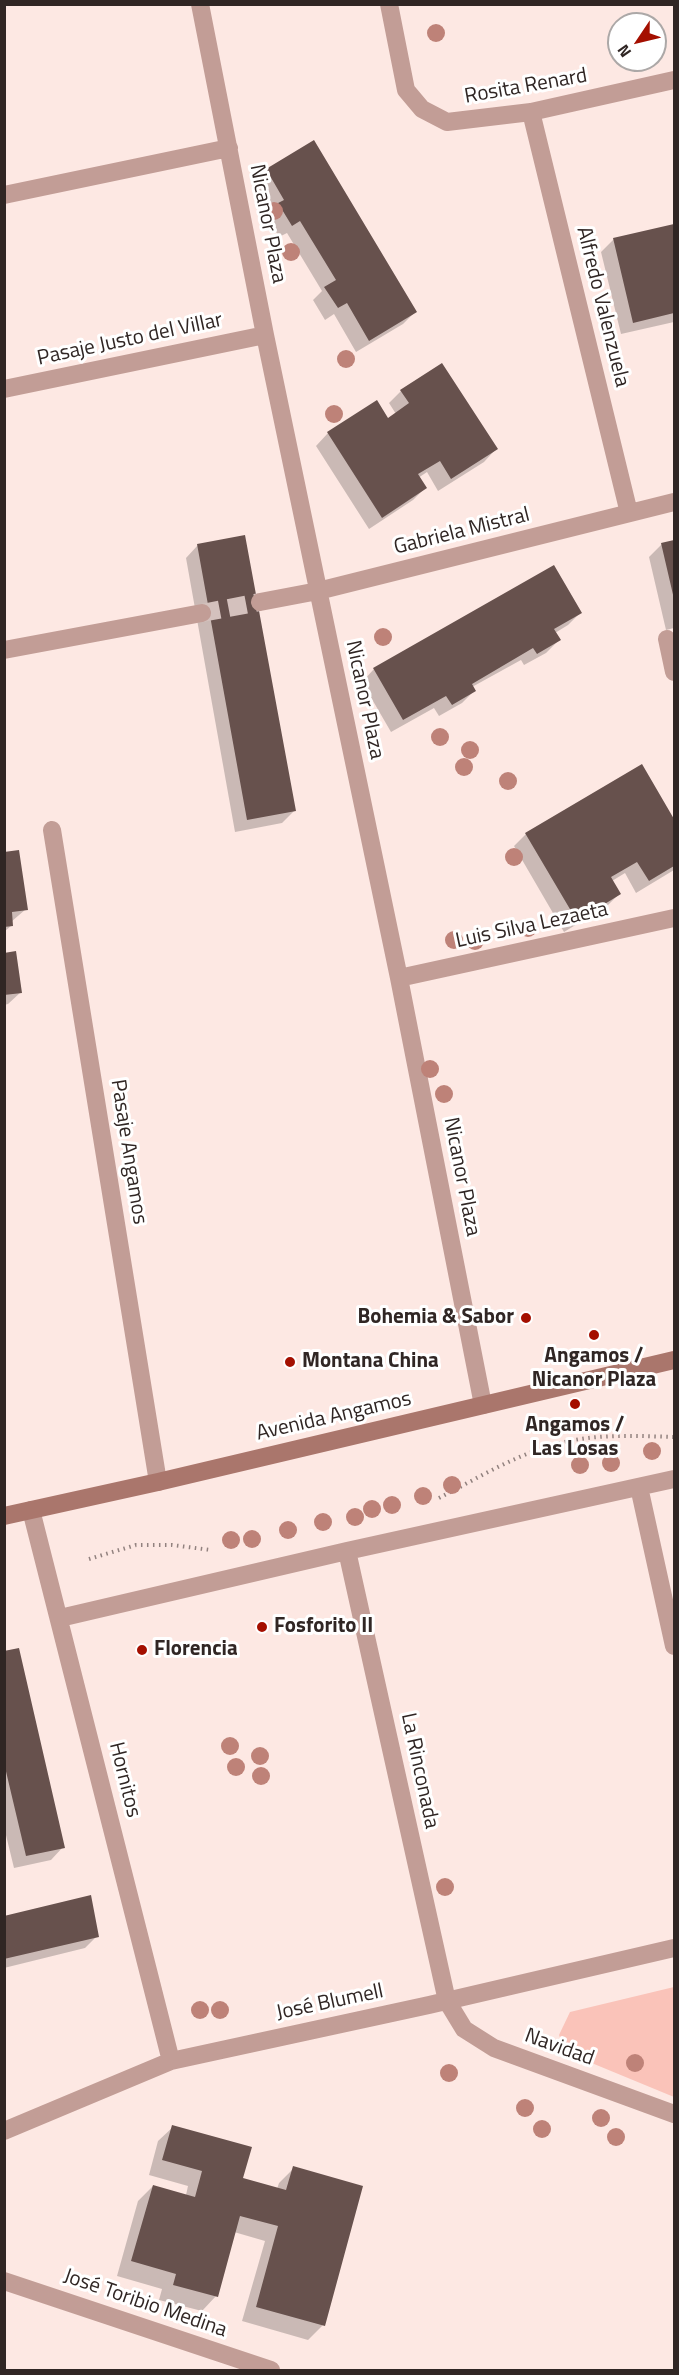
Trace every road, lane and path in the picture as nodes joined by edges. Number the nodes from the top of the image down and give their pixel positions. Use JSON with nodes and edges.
{"nodes":[{"id":1,"x":200,"y":4,"type":"edge"},
{"id":2,"x":389,"y":4,"type":"edge"},
{"id":3,"x":675,"y":80,"type":"edge"},
{"id":4,"x":531,"y":112,"type":"junction"},
{"id":5,"x":229,"y":148,"type":"junction"},
{"id":6,"x":4,"y":195,"type":"edge"},
{"id":7,"x":265,"y":335,"type":"junction"},
{"id":8,"x":4,"y":388,"type":"edge"},
{"id":9,"x":675,"y":502,"type":"edge"},
{"id":10,"x":629,"y":513,"type":"junction"},
{"id":11,"x":318,"y":591,"type":"junction"},
{"id":12,"x":260,"y":602,"type":"tunnel mouth"},
{"id":13,"x":202,"y":613,"type":"tunnel mouth"},
{"id":14,"x":667,"y":639,"type":"dead end"},
{"id":15,"x":4,"y":650,"type":"edge"},
{"id":16,"x":675,"y":672,"type":"edge"},
{"id":17,"x":52,"y":830,"type":"dead end"},
{"id":18,"x":675,"y":918,"type":"edge"},
{"id":19,"x":399,"y":978,"type":"junction"},
{"id":20,"x":675,"y":1360,"type":"edge"},
{"id":21,"x":483,"y":1405,"type":"junction"},
{"id":22,"x":675,"y":1437,"type":"edge"},
{"id":23,"x":675,"y":1479,"type":"edge"},
{"id":24,"x":158,"y":1482,"type":"junction"},
{"id":25,"x":639,"y":1487,"type":"junction"},
{"id":26,"x":429,"y":1503,"type":"dead end"},
{"id":27,"x":31,"y":1510,"type":"junction"},
{"id":28,"x":7,"y":1516,"type":"edge"},
{"id":29,"x":347,"y":1551,"type":"junction"},
{"id":30,"x":219,"y":1552,"type":"dead end"},
{"id":31,"x":89,"y":1559,"type":"dead end"},
{"id":32,"x":60,"y":1618,"type":"junction"},
{"id":33,"x":675,"y":1646,"type":"edge"},
{"id":34,"x":675,"y":1948,"type":"edge"},
{"id":35,"x":447,"y":2001,"type":"junction"},
{"id":36,"x":171,"y":2061,"type":"junction"},
{"id":37,"x":675,"y":2114,"type":"edge"},
{"id":38,"x":4,"y":2131,"type":"edge"},
{"id":39,"x":4,"y":2281,"type":"edge"},
{"id":40,"x":271,"y":2370,"type":"edge"}],
"edges":[{"from":1,"to":5,"type":"street","name":"Nicanor Plaza"},
{"from":2,"to":4,"type":"street","name":"Rosita Renard"},
{"from":3,"to":4,"type":"street","name":"Rosita Renard"},
{"from":4,"to":10,"type":"street","name":"Alfredo Valenzuela"},
{"from":5,"to":6,"type":"street"},
{"from":5,"to":7,"type":"street","name":"Nicanor Plaza"},
{"from":7,"to":8,"type":"street","name":"Pasaje Justo del Villar"},
{"from":7,"to":11,"type":"street","name":"Nicanor Plaza"},
{"from":9,"to":10,"type":"street","name":"Gabriela Mistral"},
{"from":10,"to":11,"type":"street","name":"Gabriela Mistral"},
{"from":11,"to":12,"type":"street","name":"Gabriela Mistral"},
{"from":11,"to":19,"type":"street","name":"Nicanor Plaza"},
{"from":13,"to":15,"type":"street"},
{"from":14,"to":16,"type":"street"},
{"from":17,"to":24,"type":"street","name":"Pasaje Angamos"},
{"from":18,"to":19,"type":"street","name":"Luis Silva Lezaeta"},
{"from":19,"to":21,"type":"street","name":"Nicanor Plaza"},
{"from":20,"to":21,"type":"main road","name":"Avenida Angamos"},
{"from":21,"to":24,"type":"main road","name":"Avenida Angamos"},
{"from":22,"to":26,"type":"path"},
{"from":23,"to":25,"type":"street"},
{"from":24,"to":27,"type":"main road","name":"Avenida Angamos"},
{"from":25,"to":29,"type":"street"},
{"from":25,"to":33,"type":"street"},
{"from":27,"to":28,"type":"main road","name":"Avenida Angamos"},
{"from":27,"to":32,"type":"street","name":"Hornitos"},
{"from":29,"to":32,"type":"street"},
{"from":29,"to":35,"type":"street","name":"La Rinconada"},
{"from":30,"to":31,"type":"path"},
{"from":32,"to":36,"type":"street","name":"Hornitos"},
{"from":34,"to":35,"type":"street","name":"José Blumell"},
{"from":35,"to":36,"type":"street","name":"José Blumell"},
{"from":35,"to":37,"type":"street","name":"Navidad"},
{"from":36,"to":38,"type":"street","name":"José Blumell"},
{"from":39,"to":40,"type":"street","name":"José Toribio Medina"}]}
